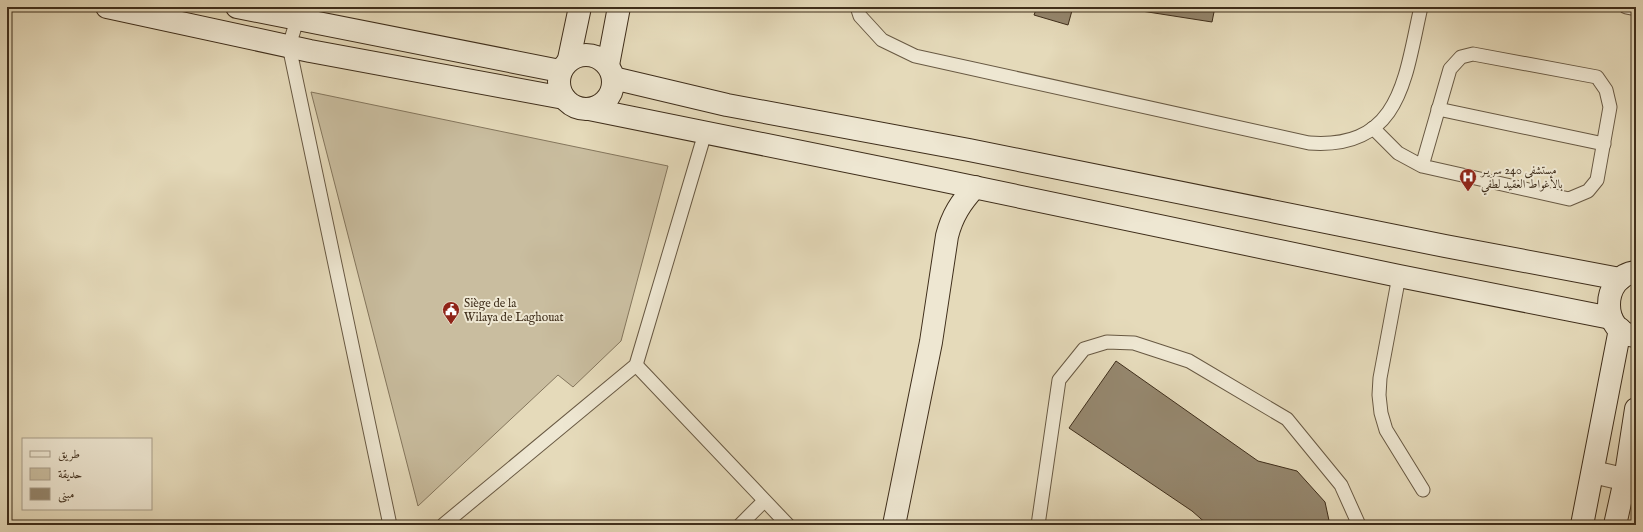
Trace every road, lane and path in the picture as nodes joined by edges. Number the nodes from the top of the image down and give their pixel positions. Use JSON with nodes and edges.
{"nodes":[{"id":1,"x":107,"y":7,"type":"edge"},
{"id":2,"x":237,"y":7,"type":"edge"},
{"id":3,"x":580,"y":7,"type":"edge"},
{"id":4,"x":619,"y":7,"type":"edge"},
{"id":5,"x":857,"y":7,"type":"edge"},
{"id":6,"x":1421,"y":7,"type":"edge"},
{"id":7,"x":1626,"y":7,"type":"edge"},
{"id":8,"x":1636,"y":9,"type":"edge"},
{"id":9,"x":297,"y":20,"type":"junction"},
{"id":10,"x":289,"y":46,"type":"junction"},
{"id":11,"x":565,"y":65,"type":"junction"},
{"id":12,"x":611,"y":72,"type":"junction"},
{"id":13,"x":564,"y":98,"type":"junction"},
{"id":14,"x":589,"y":109,"type":"junction"},
{"id":15,"x":1438,"y":110,"type":"junction"},
{"id":16,"x":1374,"y":128,"type":"junction"},
{"id":17,"x":705,"y":133,"type":"junction"},
{"id":18,"x":1604,"y":144,"type":"junction"},
{"id":19,"x":1422,"y":166,"type":"junction"},
{"id":20,"x":940,"y":180,"type":"junction"},
{"id":21,"x":975,"y":187,"type":"junction"},
{"id":22,"x":947,"y":236,"type":"junction"},
{"id":23,"x":1632,"y":270,"type":"edge"},
{"id":24,"x":1399,"y":276,"type":"junction"},
{"id":25,"x":1622,"y":328,"type":"edge"},
{"id":26,"x":636,"y":365,"type":"junction"},
{"id":27,"x":1636,"y":409,"type":"edge"},
{"id":28,"x":1593,"y":472,"type":"junction"},
{"id":29,"x":1630,"y":481,"type":"edge"},
{"id":30,"x":1422,"y":490,"type":"dead end"},
{"id":31,"x":764,"y":501,"type":"junction"},
{"id":32,"x":390,"y":525,"type":"edge"},
{"id":33,"x":443,"y":525,"type":"edge"},
{"id":34,"x":740,"y":525,"type":"edge"},
{"id":35,"x":788,"y":525,"type":"edge"},
{"id":36,"x":894,"y":525,"type":"edge"},
{"id":37,"x":1038,"y":525,"type":"edge"},
{"id":38,"x":1359,"y":525,"type":"edge"},
{"id":39,"x":1582,"y":525,"type":"edge"},
{"id":40,"x":1615,"y":525,"type":"edge"}],
"edges":[{"from":1,"to":10,"type":"street"},
{"from":2,"to":9,"type":"street"},
{"from":3,"to":11,"type":"street"},
{"from":4,"to":12,"type":"street"},
{"from":5,"to":16,"type":"lane"},
{"from":6,"to":16,"type":"lane"},
{"from":7,"to":8,"type":"lane"},
{"from":9,"to":10,"type":"lane"},
{"from":9,"to":11,"type":"street"},
{"from":10,"to":13,"type":"street"},
{"from":10,"to":32,"type":"lane"},
{"from":11,"to":12,"type":"street"},
{"from":11,"to":13,"type":"street"},
{"from":12,"to":14,"type":"street"},
{"from":12,"to":23,"type":"street"},
{"from":13,"to":14,"type":"street"},
{"from":14,"to":17,"type":"street"},
{"from":15,"to":18,"type":"lane"},
{"from":15,"to":18,"type":"lane"},
{"from":15,"to":19,"type":"lane"},
{"from":16,"to":19,"type":"lane"},
{"from":17,"to":20,"type":"street"},
{"from":17,"to":26,"type":"lane"},
{"from":18,"to":19,"type":"lane"},
{"from":20,"to":21,"type":"street"},
{"from":20,"to":22,"type":"street"},
{"from":21,"to":22,"type":"street"},
{"from":21,"to":24,"type":"street"},
{"from":22,"to":36,"type":"street"},
{"from":23,"to":25,"type":"street"},
{"from":24,"to":25,"type":"street"},
{"from":24,"to":30,"type":"lane"},
{"from":25,"to":28,"type":"street"},
{"from":26,"to":31,"type":"lane"},
{"from":26,"to":33,"type":"lane"},
{"from":27,"to":29,"type":"street"},
{"from":28,"to":29,"type":"street"},
{"from":28,"to":39,"type":"street"},
{"from":29,"to":40,"type":"street"},
{"from":31,"to":34,"type":"lane"},
{"from":31,"to":35,"type":"lane"},
{"from":37,"to":38,"type":"lane"}]}
